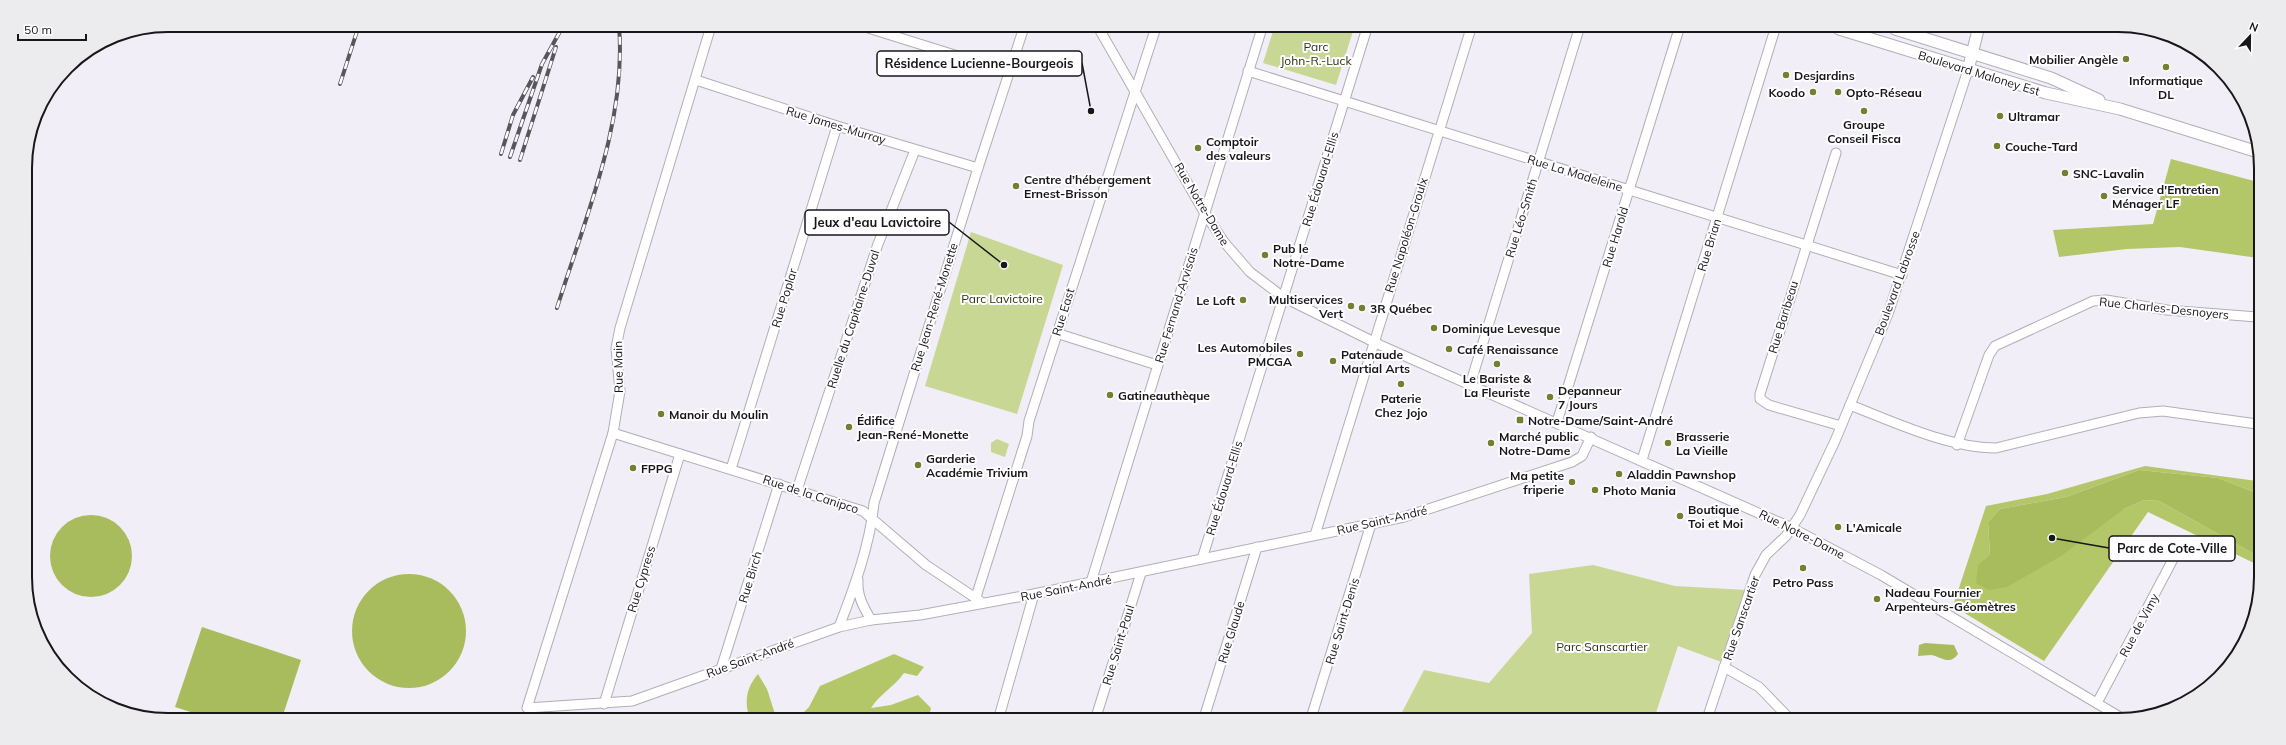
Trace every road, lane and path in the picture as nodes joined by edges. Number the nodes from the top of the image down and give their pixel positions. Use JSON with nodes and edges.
{"nodes":[{"id":1,"x":709,"y":32,"type":"edge"},
{"id":2,"x":883,"y":32,"type":"edge"},
{"id":3,"x":1022,"y":32,"type":"edge"},
{"id":4,"x":1101,"y":32,"type":"edge"},
{"id":5,"x":1155,"y":32,"type":"edge"},
{"id":6,"x":1261,"y":32,"type":"edge"},
{"id":7,"x":1365,"y":32,"type":"edge"},
{"id":8,"x":1470,"y":32,"type":"edge"},
{"id":9,"x":1578,"y":32,"type":"edge"},
{"id":10,"x":1678,"y":32,"type":"edge"},
{"id":11,"x":1774,"y":32,"type":"edge"},
{"id":12,"x":1848,"y":32,"type":"edge"},
{"id":13,"x":1905,"y":32,"type":"edge"},
{"id":14,"x":1977,"y":32,"type":"edge"},
{"id":15,"x":1972,"y":53,"type":"junction"},
{"id":16,"x":1968,"y":70,"type":"junction"},
{"id":17,"x":1248,"y":71,"type":"junction"},
{"id":18,"x":1009,"y":72,"type":"junction"},
{"id":19,"x":696,"y":80,"type":"junction"},
{"id":20,"x":1136,"y":91,"type":"junction"},
{"id":21,"x":1344,"y":101,"type":"junction"},
{"id":22,"x":2120,"y":109,"type":"junction"},
{"id":23,"x":837,"y":126,"type":"junction"},
{"id":24,"x":1439,"y":131,"type":"junction"},
{"id":25,"x":915,"y":150,"type":"junction"},
{"id":26,"x":2252,"y":150,"type":"edge"},
{"id":27,"x":1836,"y":153,"type":"dead end"},
{"id":28,"x":1538,"y":161,"type":"junction"},
{"id":29,"x":978,"y":168,"type":"junction"},
{"id":30,"x":1630,"y":190,"type":"junction"},
{"id":31,"x":1204,"y":212,"type":"junction"},
{"id":32,"x":1718,"y":217,"type":"junction"},
{"id":33,"x":1805,"y":245,"type":"junction"},
{"id":34,"x":1902,"y":275,"type":"junction"},
{"id":35,"x":1282,"y":297,"type":"junction"},
{"id":36,"x":2254,"y":317,"type":"edge"},
{"id":37,"x":1056,"y":333,"type":"junction"},
{"id":38,"x":1373,"y":342,"type":"junction"},
{"id":39,"x":1157,"y":365,"type":"junction"},
{"id":40,"x":1470,"y":385,"type":"junction"},
{"id":41,"x":1850,"y":405,"type":"junction"},
{"id":42,"x":1557,"y":422,"type":"junction"},
{"id":43,"x":2254,"y":424,"type":"edge"},
{"id":44,"x":1841,"y":426,"type":"junction"},
{"id":45,"x":613,"y":433,"type":"junction"},
{"id":46,"x":1591,"y":437,"type":"junction"},
{"id":47,"x":1958,"y":445,"type":"junction"},
{"id":48,"x":680,"y":454,"type":"junction"},
{"id":49,"x":1642,"y":460,"type":"junction"},
{"id":50,"x":731,"y":469,"type":"junction"},
{"id":51,"x":779,"y":484,"type":"junction"},
{"id":52,"x":797,"y":490,"type":"junction"},
{"id":53,"x":872,"y":518,"type":"junction"},
{"id":54,"x":1371,"y":524,"type":"junction"},
{"id":55,"x":1792,"y":528,"type":"junction"},
{"id":56,"x":1315,"y":535,"type":"junction"},
{"id":57,"x":2180,"y":546,"type":"dead end"},
{"id":58,"x":1258,"y":547,"type":"junction"},
{"id":59,"x":1202,"y":559,"type":"junction"},
{"id":60,"x":860,"y":567,"type":"junction"},
{"id":61,"x":1141,"y":573,"type":"junction"},
{"id":62,"x":1091,"y":582,"type":"junction"},
{"id":63,"x":1034,"y":594,"type":"junction"},
{"id":64,"x":979,"y":600,"type":"junction"},
{"id":65,"x":871,"y":620,"type":"junction"},
{"id":66,"x":839,"y":627,"type":"junction"},
{"id":67,"x":1724,"y":668,"type":"junction"},
{"id":68,"x":721,"y":669,"type":"junction"},
{"id":69,"x":2097,"y":703,"type":"junction"},
{"id":70,"x":604,"y":704,"type":"junction"},
{"id":71,"x":527,"y":708,"type":"joint"},
{"id":72,"x":999,"y":713,"type":"edge"},
{"id":73,"x":1097,"y":713,"type":"edge"},
{"id":74,"x":1206,"y":713,"type":"edge"},
{"id":75,"x":1313,"y":713,"type":"edge"},
{"id":76,"x":1709,"y":713,"type":"edge"},
{"id":77,"x":1784,"y":713,"type":"edge"},
{"id":78,"x":2113,"y":713,"type":"edge"}],
"edges":[{"from":1,"to":19,"type":"street","name":"Rue Main"},
{"from":2,"to":18,"type":"street"},
{"from":3,"to":18,"type":"street","name":"Rue Jean-René-Monette"},
{"from":4,"to":20,"type":"street","name":"Rue Notre-Dame"},
{"from":5,"to":20,"type":"street","name":"Rue East"},
{"from":6,"to":17,"type":"street","name":"Rue Fernand-Arvisais"},
{"from":7,"to":21,"type":"street","name":"Rue Édouard-Ellis"},
{"from":8,"to":24,"type":"street","name":"Rue Napoléon-Groulx"},
{"from":9,"to":28,"type":"street","name":"Rue Léo-Smith"},
{"from":10,"to":30,"type":"street","name":"Rue Harold"},
{"from":11,"to":32,"type":"street","name":"Rue Brian"},
{"from":12,"to":16,"type":"main road","name":"Boulevard Maloney Est"},
{"from":13,"to":15,"type":"main road","name":"Boulevard Maloney Est"},
{"from":14,"to":15,"type":"main road","name":"Boulevard Labrosse"},
{"from":15,"to":16,"type":"main road","name":"Boulevard Labrosse"},
{"from":15,"to":22,"type":"main road","name":"Boulevard Maloney Est"},
{"from":16,"to":22,"type":"main road","name":"Boulevard Maloney Est"},
{"from":16,"to":34,"type":"street","name":"Boulevard Labrosse"},
{"from":17,"to":21,"type":"street","name":"Rue La Madeleine"},
{"from":17,"to":31,"type":"street","name":"Rue Fernand-Arvisais"},
{"from":18,"to":29,"type":"street","name":"Rue Jean-René-Monette"},
{"from":19,"to":23,"type":"street","name":"Rue James-Murray"},
{"from":19,"to":45,"type":"street","name":"Rue Main"},
{"from":20,"to":31,"type":"street","name":"Rue Notre-Dame"},
{"from":20,"to":37,"type":"street","name":"Rue East"},
{"from":21,"to":24,"type":"street","name":"Rue La Madeleine"},
{"from":21,"to":35,"type":"street","name":"Rue Édouard-Ellis"},
{"from":22,"to":26,"type":"main road","name":"Boulevard Maloney Est"},
{"from":23,"to":25,"type":"street","name":"Rue James-Murray"},
{"from":23,"to":50,"type":"street","name":"Rue Poplar"},
{"from":24,"to":28,"type":"street","name":"Rue La Madeleine"},
{"from":24,"to":38,"type":"street","name":"Rue Napoléon-Groulx"},
{"from":25,"to":29,"type":"street","name":"Rue James-Murray"},
{"from":25,"to":52,"type":"street","name":"Ruelle du Capitaine-Duval"},
{"from":27,"to":33,"type":"street","name":"Rue Baribeau"},
{"from":28,"to":30,"type":"street","name":"Rue La Madeleine"},
{"from":28,"to":40,"type":"street","name":"Rue Léo-Smith"},
{"from":29,"to":53,"type":"street","name":"Rue Jean-René-Monette"},
{"from":30,"to":32,"type":"street","name":"Rue La Madeleine"},
{"from":30,"to":42,"type":"street","name":"Rue Harold"},
{"from":31,"to":35,"type":"street","name":"Rue Notre-Dame"},
{"from":31,"to":39,"type":"street","name":"Rue Fernand-Arvisais"},
{"from":32,"to":33,"type":"street","name":"Rue La Madeleine"},
{"from":32,"to":49,"type":"street","name":"Rue Brian"},
{"from":33,"to":34,"type":"street","name":"Rue La Madeleine"},
{"from":33,"to":44,"type":"street","name":"Rue Baribeau"},
{"from":34,"to":41,"type":"street","name":"Boulevard Labrosse"},
{"from":35,"to":38,"type":"street","name":"Rue Notre-Dame"},
{"from":35,"to":59,"type":"street","name":"Rue Édouard-Ellis"},
{"from":36,"to":47,"type":"street","name":"Rue Charles-Desnoyers"},
{"from":37,"to":39,"type":"street"},
{"from":37,"to":64,"type":"street","name":"Rue East"},
{"from":38,"to":40,"type":"street","name":"Rue Notre-Dame"},
{"from":38,"to":56,"type":"street","name":"Rue Napoléon-Groulx"},
{"from":39,"to":62,"type":"street","name":"Rue Fernand-Arvisais"},
{"from":40,"to":42,"type":"street","name":"Rue Notre-Dame"},
{"from":41,"to":44,"type":"street","name":"Boulevard Labrosse"},
{"from":41,"to":47,"type":"street"},
{"from":42,"to":46,"type":"street","name":"Rue Notre-Dame"},
{"from":43,"to":47,"type":"street"},
{"from":44,"to":55,"type":"street","name":"Boulevard Labrosse"},
{"from":45,"to":48,"type":"street","name":"Rue de la Canipco"},
{"from":45,"to":71,"type":"street","name":"Rue Main"},
{"from":46,"to":49,"type":"street","name":"Rue Notre-Dame"},
{"from":46,"to":54,"type":"street","name":"Rue Saint-André"},
{"from":48,"to":50,"type":"street","name":"Rue de la Canipco"},
{"from":48,"to":70,"type":"street","name":"Rue Cypress"},
{"from":49,"to":55,"type":"street","name":"Rue Notre-Dame"},
{"from":50,"to":51,"type":"street","name":"Rue de la Canipco"},
{"from":51,"to":52,"type":"street","name":"Rue de la Canipco"},
{"from":51,"to":68,"type":"street","name":"Rue Birch"},
{"from":52,"to":53,"type":"street","name":"Rue de la Canipco"},
{"from":53,"to":60,"type":"street","name":"Rue Jean-René-Monette"},
{"from":53,"to":64,"type":"street","name":"Rue de la Canipco"},
{"from":54,"to":56,"type":"street","name":"Rue Saint-André"},
{"from":54,"to":75,"type":"street","name":"Rue Saint-Denis"},
{"from":55,"to":67,"type":"street","name":"Rue Sanscartier"},
{"from":55,"to":69,"type":"street","name":"Rue Notre-Dame"},
{"from":56,"to":58,"type":"street","name":"Rue Saint-André"},
{"from":57,"to":69,"type":"street","name":"Rue de Vimy"},
{"from":58,"to":59,"type":"street","name":"Rue Saint-André"},
{"from":58,"to":74,"type":"street","name":"Rue Glaude"},
{"from":59,"to":61,"type":"street","name":"Rue Saint-André"},
{"from":60,"to":65,"type":"street","name":"Rue Jean-René-Monette"},
{"from":60,"to":66,"type":"street","name":"Rue Jean-René-Monette"},
{"from":61,"to":62,"type":"street","name":"Rue Saint-André"},
{"from":61,"to":73,"type":"street","name":"Rue Saint-Paul"},
{"from":62,"to":63,"type":"street","name":"Rue Saint-André"},
{"from":63,"to":64,"type":"street","name":"Rue Saint-André"},
{"from":63,"to":72,"type":"street"},
{"from":64,"to":65,"type":"street","name":"Rue Saint-André"},
{"from":65,"to":66,"type":"street","name":"Rue Saint-André"},
{"from":66,"to":68,"type":"street","name":"Rue Saint-André"},
{"from":67,"to":76,"type":"street","name":"Rue Sanscartier"},
{"from":67,"to":77,"type":"street"},
{"from":68,"to":70,"type":"street","name":"Rue Saint-André"},
{"from":69,"to":78,"type":"street","name":"Rue Notre-Dame"},
{"from":70,"to":71,"type":"street","name":"Rue Saint-André"}]}
